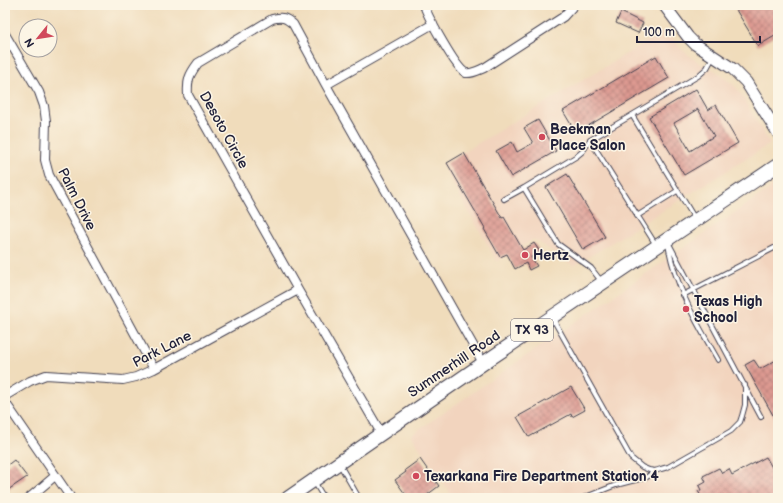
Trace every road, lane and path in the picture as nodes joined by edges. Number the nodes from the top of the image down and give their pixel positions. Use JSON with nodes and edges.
{"nodes":[{"id":1,"x":424,"y":5,"type":"edge"},
{"id":2,"x":574,"y":5,"type":"edge"},
{"id":3,"x":664,"y":5,"type":"edge"},
{"id":4,"x":433,"y":24,"type":"junction"},
{"id":5,"x":6,"y":39,"type":"edge"},
{"id":6,"x":713,"y":56,"type":"junction"},
{"id":7,"x":326,"y":85,"type":"junction"},
{"id":8,"x":632,"y":115,"type":"junction"},
{"id":9,"x":778,"y":134,"type":"edge"},
{"id":10,"x":590,"y":140,"type":"junction"},
{"id":11,"x":778,"y":166,"type":"edge"},
{"id":12,"x":524,"y":188,"type":"junction"},
{"id":13,"x":677,"y":191,"type":"junction"},
{"id":14,"x":504,"y":199,"type":"dead end"},
{"id":15,"x":636,"y":216,"type":"junction"},
{"id":16,"x":696,"y":221,"type":"junction"},
{"id":17,"x":662,"y":243,"type":"junction"},
{"id":18,"x":778,"y":246,"type":"edge"},
{"id":19,"x":603,"y":283,"type":"junction"},
{"id":20,"x":693,"y":289,"type":"junction"},
{"id":21,"x":298,"y":290,"type":"junction"},
{"id":22,"x":683,"y":294,"type":"junction"},
{"id":23,"x":552,"y":317,"type":"junction"},
{"id":24,"x":718,"y":360,"type":"dead end"},
{"id":25,"x":483,"y":364,"type":"junction"},
{"id":26,"x":154,"y":369,"type":"junction"},
{"id":27,"x":745,"y":385,"type":"junction"},
{"id":28,"x":5,"y":396,"type":"edge"},
{"id":29,"x":5,"y":402,"type":"edge"},
{"id":30,"x":762,"y":417,"type":"dead end"},
{"id":31,"x":381,"y":433,"type":"junction"},
{"id":32,"x":339,"y":463,"type":"junction"},
{"id":33,"x":655,"y":471,"type":"junction"},
{"id":34,"x":55,"y":476,"type":"junction"},
{"id":35,"x":313,"y":481,"type":"junction"},
{"id":36,"x":29,"y":498,"type":"edge"},
{"id":37,"x":71,"y":498,"type":"edge"},
{"id":38,"x":288,"y":498,"type":"edge"},
{"id":39,"x":324,"y":498,"type":"edge"},
{"id":40,"x":359,"y":498,"type":"edge"},
{"id":41,"x":583,"y":498,"type":"edge"}],
"edges":[{"from":1,"to":4,"type":"street"},
{"from":2,"to":4,"type":"street"},
{"from":3,"to":6,"type":"street"},
{"from":4,"to":7,"type":"street"},
{"from":5,"to":26,"type":"street","name":"Palm Drive"},
{"from":6,"to":8,"type":"lane"},
{"from":6,"to":9,"type":"street"},
{"from":7,"to":21,"type":"street","name":"Desoto Circle"},
{"from":7,"to":25,"type":"street","name":"Desoto Circle"},
{"from":8,"to":10,"type":"lane"},
{"from":8,"to":13,"type":"lane"},
{"from":10,"to":12,"type":"lane"},
{"from":10,"to":15,"type":"lane"},
{"from":11,"to":16,"type":"main road","name":"Summerhill Road","number":"TX 93"},
{"from":12,"to":14,"type":"lane"},
{"from":12,"to":19,"type":"lane"},
{"from":13,"to":15,"type":"lane"},
{"from":13,"to":16,"type":"lane"},
{"from":15,"to":17,"type":"lane"},
{"from":16,"to":17,"type":"main road","name":"Summerhill Road","number":"TX 93"},
{"from":17,"to":19,"type":"main road","name":"Summerhill Road","number":"TX 93"},
{"from":17,"to":20,"type":"lane"},
{"from":17,"to":22,"type":"lane"},
{"from":18,"to":20,"type":"lane"},
{"from":19,"to":23,"type":"main road","name":"Summerhill Road","number":"TX 93"},
{"from":20,"to":22,"type":"lane"},
{"from":20,"to":27,"type":"lane"},
{"from":21,"to":26,"type":"street","name":"Park Lane"},
{"from":21,"to":31,"type":"street","name":"Desoto Circle"},
{"from":22,"to":24,"type":"lane"},
{"from":23,"to":25,"type":"main road","name":"Summerhill Road","number":"TX 93"},
{"from":23,"to":33,"type":"lane"},
{"from":25,"to":31,"type":"main road","name":"Summerhill Road","number":"TX 93"},
{"from":26,"to":28,"type":"street","name":"Park Lane"},
{"from":27,"to":30,"type":"lane"},
{"from":27,"to":33,"type":"lane"},
{"from":29,"to":34,"type":"street"},
{"from":31,"to":32,"type":"main road","name":"Summerhill Road","number":"TX 93"},
{"from":32,"to":35,"type":"main road","name":"Summerhill Road","number":"TX 93"},
{"from":32,"to":40,"type":"lane"},
{"from":33,"to":41,"type":"lane"},
{"from":34,"to":36,"type":"street"},
{"from":34,"to":37,"type":"street"},
{"from":35,"to":38,"type":"main road","name":"Summerhill Road","number":"TX 93"},
{"from":35,"to":39,"type":"lane"}]}
